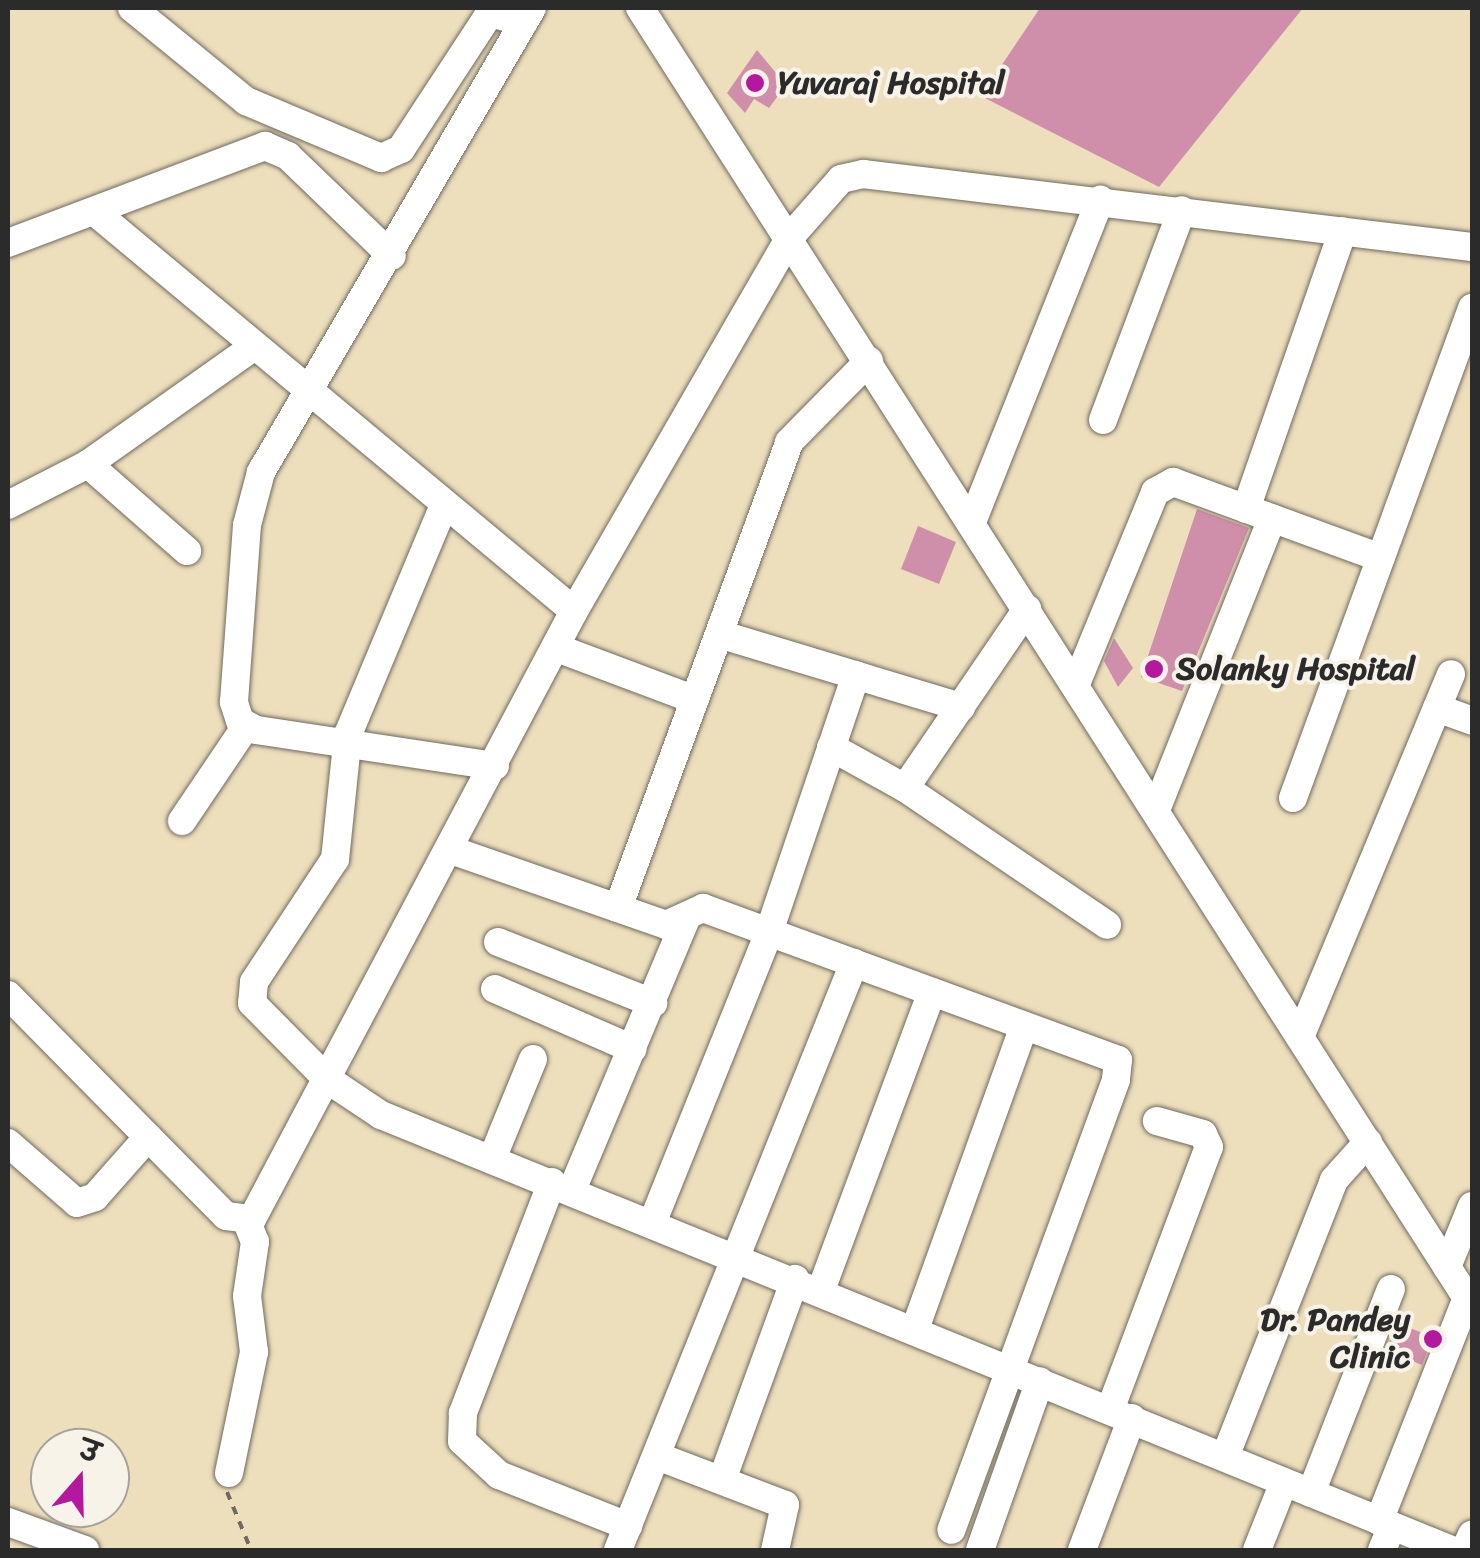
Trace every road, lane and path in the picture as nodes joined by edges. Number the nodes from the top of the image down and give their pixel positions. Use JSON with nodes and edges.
{"nodes":[{"id":1,"x":132,"y":8,"type":"edge"},
{"id":2,"x":640,"y":8,"type":"edge"},
{"id":3,"x":528,"y":15,"type":"edge"},
{"id":4,"x":1100,"y":200,"type":"junction"},
{"id":5,"x":1182,"y":210,"type":"junction"},
{"id":6,"x":96,"y":212,"type":"junction"},
{"id":7,"x":1343,"y":231,"type":"junction"},
{"id":8,"x":790,"y":238,"type":"junction"},
{"id":9,"x":8,"y":243,"type":"edge"},
{"id":10,"x":1472,"y":248,"type":"edge"},
{"id":11,"x":392,"y":256,"type":"junction"},
{"id":12,"x":1472,"y":308,"type":"edge"},
{"id":13,"x":253,"y":347,"type":"junction"},
{"id":14,"x":868,"y":360,"type":"junction"},
{"id":15,"x":305,"y":388,"type":"junction"},
{"id":16,"x":1103,"y":420,"type":"dead end"},
{"id":17,"x":88,"y":464,"type":"junction"},
{"id":18,"x":8,"y":505,"type":"edge"},
{"id":19,"x":444,"y":505,"type":"junction"},
{"id":20,"x":1259,"y":514,"type":"junction"},
{"id":21,"x":972,"y":522,"type":"junction"},
{"id":22,"x":187,"y":551,"type":"dead end"},
{"id":23,"x":1381,"y":558,"type":"junction"},
{"id":24,"x":1027,"y":609,"type":"junction"},
{"id":25,"x":574,"y":611,"type":"junction"},
{"id":26,"x":718,"y":634,"type":"junction"},
{"id":27,"x":557,"y":648,"type":"junction"},
{"id":28,"x":1451,"y":674,"type":"dead end"},
{"id":29,"x":856,"y":675,"type":"junction"},
{"id":30,"x":1076,"y":684,"type":"junction"},
{"id":31,"x":694,"y":700,"type":"junction"},
{"id":32,"x":960,"y":707,"type":"junction"},
{"id":33,"x":1437,"y":708,"type":"junction"},
{"id":34,"x":1472,"y":721,"type":"edge"},
{"id":35,"x":246,"y":726,"type":"junction"},
{"id":36,"x":344,"y":746,"type":"junction"},
{"id":37,"x":832,"y":747,"type":"junction"},
{"id":38,"x":496,"y":766,"type":"junction"},
{"id":39,"x":905,"y":788,"type":"junction"},
{"id":40,"x":1292,"y":798,"type":"dead end"},
{"id":41,"x":1156,"y":810,"type":"junction"},
{"id":42,"x":182,"y":821,"type":"dead end"},
{"id":43,"x":451,"y":850,"type":"junction"},
{"id":44,"x":618,"y":908,"type":"junction"},
{"id":45,"x":687,"y":917,"type":"junction"},
{"id":46,"x":1107,"y":924,"type":"dead end"},
{"id":47,"x":769,"y":932,"type":"junction"},
{"id":48,"x":498,"y":942,"type":"dead end"},
{"id":49,"x":854,"y":963,"type":"junction"},
{"id":50,"x":495,"y":989,"type":"dead end"},
{"id":51,"x":932,"y":992,"type":"junction"},
{"id":52,"x":8,"y":994,"type":"edge"},
{"id":53,"x":653,"y":1004,"type":"junction"},
{"id":54,"x":1024,"y":1026,"type":"junction"},
{"id":55,"x":1300,"y":1037,"type":"junction"},
{"id":56,"x":633,"y":1049,"type":"junction"},
{"id":57,"x":533,"y":1059,"type":"dead end"},
{"id":58,"x":327,"y":1078,"type":"junction"},
{"id":59,"x":1157,"y":1121,"type":"dead end"},
{"id":60,"x":148,"y":1138,"type":"junction"},
{"id":61,"x":1368,"y":1142,"type":"junction"},
{"id":62,"x":8,"y":1143,"type":"edge"},
{"id":63,"x":492,"y":1158,"type":"junction"},
{"id":64,"x":562,"y":1186,"type":"junction"},
{"id":65,"x":1472,"y":1206,"type":"edge"},
{"id":66,"x":248,"y":1222,"type":"junction"},
{"id":67,"x":653,"y":1222,"type":"junction"},
{"id":68,"x":739,"y":1256,"type":"junction"},
{"id":69,"x":1447,"y":1267,"type":"junction"},
{"id":70,"x":808,"y":1285,"type":"junction"},
{"id":71,"x":1391,"y":1289,"type":"dead end"},
{"id":72,"x":1470,"y":1302,"type":"edge"},
{"id":73,"x":915,"y":1329,"type":"junction"},
{"id":74,"x":1007,"y":1367,"type":"junction"},
{"id":75,"x":1040,"y":1381,"type":"junction"},
{"id":76,"x":1121,"y":1414,"type":"junction"},
{"id":77,"x":656,"y":1456,"type":"junction"},
{"id":78,"x":1225,"y":1457,"type":"junction"},
{"id":79,"x":229,"y":1472,"type":"joint"},
{"id":80,"x":722,"y":1480,"type":"junction"},
{"id":81,"x":1284,"y":1482,"type":"junction"},
{"id":82,"x":1312,"y":1493,"type":"junction"},
{"id":83,"x":8,"y":1522,"type":"edge"},
{"id":84,"x":951,"y":1530,"type":"dead end"},
{"id":85,"x":1384,"y":1532,"type":"edge"},
{"id":86,"x":1472,"y":1534,"type":"edge"},
{"id":87,"x":623,"y":1538,"type":"edge"},
{"id":88,"x":46,"y":1544,"type":"edge"},
{"id":89,"x":84,"y":1550,"type":"edge"},
{"id":90,"x":251,"y":1550,"type":"edge"},
{"id":91,"x":775,"y":1550,"type":"edge"},
{"id":92,"x":980,"y":1550,"type":"edge"},
{"id":93,"x":1082,"y":1550,"type":"edge"},
{"id":94,"x":1257,"y":1550,"type":"edge"},
{"id":95,"x":1452,"y":1550,"type":"edge"},
{"id":96,"x":1466,"y":1550,"type":"edge"}],
"edges":[{"from":1,"to":3,"type":"street"},
{"from":2,"to":8,"type":"street"},
{"from":3,"to":11,"type":"street"},
{"from":4,"to":5,"type":"street"},
{"from":4,"to":8,"type":"street"},
{"from":4,"to":21,"type":"street"},
{"from":5,"to":7,"type":"street"},
{"from":5,"to":16,"type":"street"},
{"from":6,"to":9,"type":"street"},
{"from":6,"to":11,"type":"street"},
{"from":6,"to":13,"type":"street"},
{"from":7,"to":10,"type":"street"},
{"from":7,"to":20,"type":"street"},
{"from":8,"to":14,"type":"street"},
{"from":8,"to":25,"type":"street"},
{"from":11,"to":15,"type":"street"},
{"from":12,"to":23,"type":"street"},
{"from":13,"to":15,"type":"street"},
{"from":13,"to":17,"type":"street"},
{"from":14,"to":21,"type":"street"},
{"from":14,"to":26,"type":"street"},
{"from":15,"to":19,"type":"street"},
{"from":15,"to":35,"type":"street"},
{"from":17,"to":18,"type":"street"},
{"from":17,"to":22,"type":"street"},
{"from":19,"to":25,"type":"street"},
{"from":19,"to":36,"type":"street"},
{"from":20,"to":23,"type":"street"},
{"from":20,"to":30,"type":"street"},
{"from":20,"to":41,"type":"street"},
{"from":21,"to":24,"type":"street"},
{"from":23,"to":40,"type":"street"},
{"from":24,"to":30,"type":"street"},
{"from":24,"to":32,"type":"street"},
{"from":25,"to":27,"type":"street"},
{"from":26,"to":29,"type":"street"},
{"from":26,"to":31,"type":"street"},
{"from":27,"to":31,"type":"street"},
{"from":27,"to":38,"type":"street"},
{"from":28,"to":33,"type":"street"},
{"from":29,"to":32,"type":"street"},
{"from":29,"to":37,"type":"street"},
{"from":30,"to":41,"type":"street"},
{"from":31,"to":44,"type":"street"},
{"from":32,"to":39,"type":"street"},
{"from":33,"to":34,"type":"street"},
{"from":33,"to":55,"type":"street"},
{"from":35,"to":36,"type":"street"},
{"from":35,"to":42,"type":"street"},
{"from":36,"to":38,"type":"street"},
{"from":36,"to":58,"type":"street"},
{"from":37,"to":39,"type":"street"},
{"from":37,"to":47,"type":"street"},
{"from":38,"to":43,"type":"street"},
{"from":39,"to":46,"type":"street"},
{"from":41,"to":55,"type":"street"},
{"from":43,"to":44,"type":"street"},
{"from":43,"to":58,"type":"street"},
{"from":44,"to":45,"type":"street"},
{"from":45,"to":47,"type":"street"},
{"from":45,"to":53,"type":"street"},
{"from":47,"to":49,"type":"street"},
{"from":47,"to":67,"type":"street"},
{"from":48,"to":53,"type":"street"},
{"from":49,"to":51,"type":"street"},
{"from":49,"to":68,"type":"street"},
{"from":50,"to":56,"type":"street"},
{"from":51,"to":54,"type":"street"},
{"from":51,"to":70,"type":"street"},
{"from":52,"to":60,"type":"street"},
{"from":53,"to":56,"type":"street"},
{"from":54,"to":73,"type":"street"},
{"from":54,"to":74,"type":"street"},
{"from":55,"to":61,"type":"street"},
{"from":56,"to":64,"type":"street"},
{"from":57,"to":63,"type":"street"},
{"from":58,"to":63,"type":"street"},
{"from":58,"to":66,"type":"street"},
{"from":59,"to":76,"type":"street"},
{"from":60,"to":62,"type":"street"},
{"from":60,"to":66,"type":"street"},
{"from":61,"to":69,"type":"street"},
{"from":61,"to":78,"type":"street"},
{"from":63,"to":64,"type":"street"},
{"from":64,"to":67,"type":"street"},
{"from":64,"to":87,"type":"street"},
{"from":65,"to":69,"type":"street"},
{"from":66,"to":79,"type":"street"},
{"from":67,"to":68,"type":"street"},
{"from":68,"to":70,"type":"street"},
{"from":68,"to":77,"type":"street"},
{"from":69,"to":72,"type":"street"},
{"from":70,"to":73,"type":"street"},
{"from":70,"to":80,"type":"street"},
{"from":71,"to":82,"type":"street"},
{"from":72,"to":85,"type":"street"},
{"from":73,"to":74,"type":"street"},
{"from":74,"to":75,"type":"street"},
{"from":74,"to":84,"type":"street"},
{"from":75,"to":76,"type":"street"},
{"from":75,"to":92,"type":"street"},
{"from":76,"to":78,"type":"street"},
{"from":76,"to":93,"type":"street"},
{"from":77,"to":80,"type":"street"},
{"from":77,"to":87,"type":"street"},
{"from":78,"to":81,"type":"street"},
{"from":79,"to":90,"type":"path"},
{"from":80,"to":91,"type":"street"},
{"from":81,"to":82,"type":"street"},
{"from":81,"to":94,"type":"street"},
{"from":82,"to":85,"type":"street"},
{"from":83,"to":88,"type":"street"},
{"from":85,"to":95,"type":"street"},
{"from":86,"to":96,"type":"street"},
{"from":88,"to":89,"type":"street"}]}
